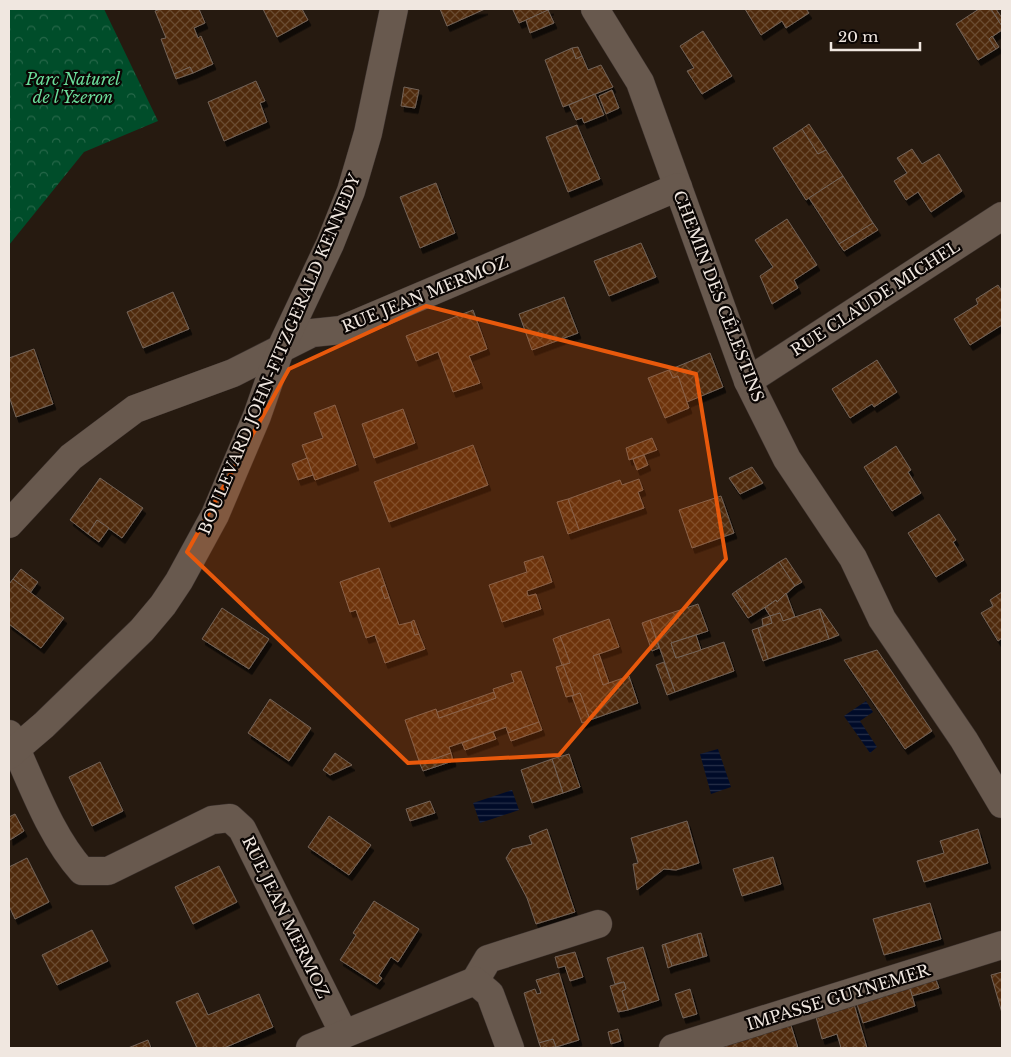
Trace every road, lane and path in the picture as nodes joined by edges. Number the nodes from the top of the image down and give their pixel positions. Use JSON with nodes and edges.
{"nodes":[{"id":1,"x":406,"y":9,"type":"edge"},
{"id":2,"x":595,"y":9,"type":"edge"},
{"id":3,"x":392,"y":20,"type":"edge"},
{"id":4,"x":678,"y":188,"type":"junction"},
{"id":5,"x":1002,"y":216,"type":"edge"},
{"id":6,"x":280,"y":350,"type":"junction"},
{"id":7,"x":748,"y":381,"type":"junction"},
{"id":8,"x":9,"y":524,"type":"edge"},
{"id":9,"x":11,"y":746,"type":"edge"},
{"id":10,"x":1002,"y":804,"type":"edge"},
{"id":11,"x":598,"y":924,"type":"dead end"},
{"id":12,"x":1002,"y":945,"type":"edge"},
{"id":13,"x":475,"y":981,"type":"junction"},
{"id":14,"x":344,"y":1034,"type":"junction"},
{"id":15,"x":310,"y":1048,"type":"edge"},
{"id":16,"x":510,"y":1048,"type":"edge"},
{"id":17,"x":673,"y":1048,"type":"edge"}],
"edges":[{"from":1,"to":3,"type":"street","name":"BOULEVARD JOHN-FITZGERALD KENNEDY"},
{"from":2,"to":4,"type":"street","name":"CHEMIN DES CÉLESTINS"},
{"from":3,"to":6,"type":"street","name":"BOULEVARD JOHN-FITZGERALD KENNEDY"},
{"from":4,"to":6,"type":"street","name":"RUE JEAN MERMOZ"},
{"from":4,"to":7,"type":"street","name":"CHEMIN DES CÉLESTINS"},
{"from":5,"to":7,"type":"street","name":"RUE CLAUDE MICHEL"},
{"from":6,"to":8,"type":"street","name":"RUE JEAN MERMOZ"},
{"from":6,"to":9,"type":"street","name":"BOULEVARD JOHN-FITZGERALD KENNEDY"},
{"from":7,"to":10,"type":"street","name":"CHEMIN DES CÉLESTINS"},
{"from":9,"to":14,"type":"street","name":"RUE JEAN MERMOZ"},
{"from":11,"to":13,"type":"street"},
{"from":12,"to":17,"type":"street","name":"IMPASSE GUYNEMER"},
{"from":13,"to":14,"type":"street"},
{"from":13,"to":16,"type":"street"},
{"from":14,"to":15,"type":"street"}]}
